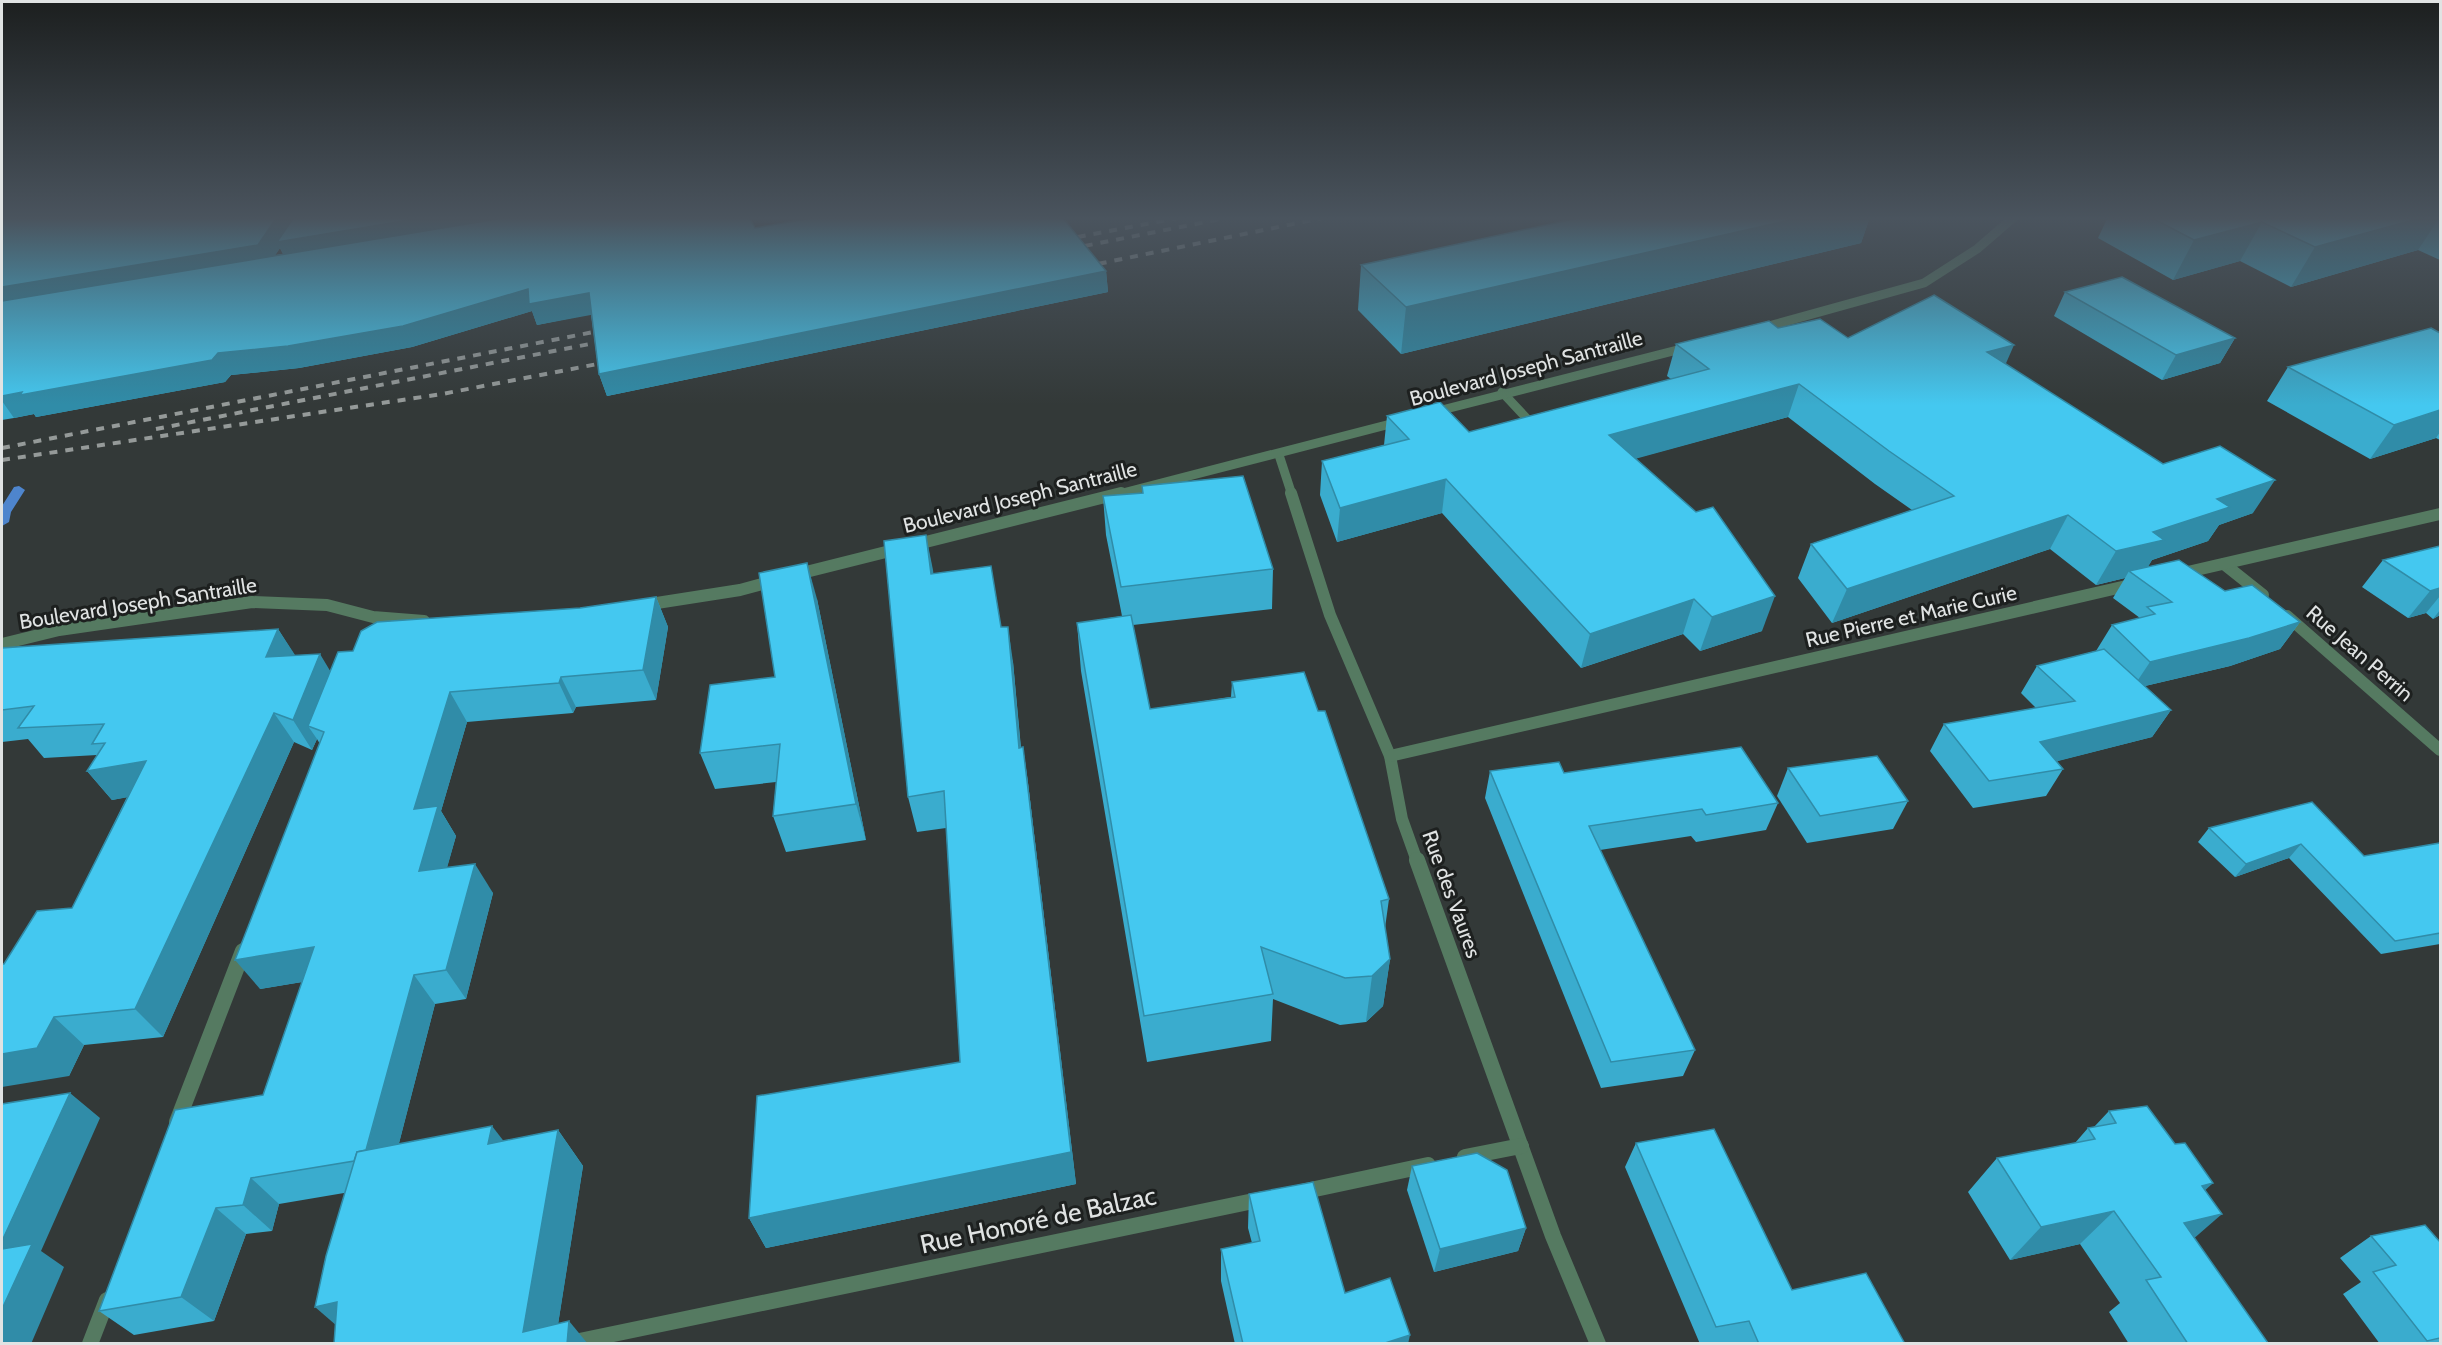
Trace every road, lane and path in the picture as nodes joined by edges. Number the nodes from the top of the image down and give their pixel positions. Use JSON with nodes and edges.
{"nodes":[{"id":1,"x":1928,"y":280,"type":"edge"},
{"id":2,"x":1745,"y":332,"type":"edge"},
{"id":3,"x":1699,"y":344,"type":"edge"},
{"id":4,"x":1502,"y":392,"type":"junction"},
{"id":5,"x":1531,"y":423,"type":"edge"},
{"id":6,"x":1279,"y":455,"type":"junction"},
{"id":7,"x":2440,"y":514,"type":"edge"},
{"id":8,"x":2224,"y":564,"type":"junction"},
{"id":9,"x":2165,"y":577,"type":"edge"},
{"id":10,"x":2142,"y":583,"type":"edge"},
{"id":11,"x":634,"y":606,"type":"edge"},
{"id":12,"x":373,"y":617,"type":"junction"},
{"id":13,"x":437,"y":622,"type":"edge"},
{"id":14,"x":366,"y":634,"type":"edge"},
{"id":15,"x":2,"y":644,"type":"edge"},
{"id":16,"x":2440,"y":750,"type":"edge"},
{"id":17,"x":1390,"y":756,"type":"junction"},
{"id":18,"x":247,"y":941,"type":"edge"},
{"id":19,"x":173,"y":1131,"type":"edge"},
{"id":20,"x":1521,"y":1146,"type":"junction"},
{"id":21,"x":112,"y":1288,"type":"edge"},
{"id":22,"x":90,"y":1344,"type":"edge"},
{"id":23,"x":565,"y":1344,"type":"edge"},
{"id":24,"x":1598,"y":1344,"type":"edge"}],
"edges":[{"from":1,"to":2,"type":"street"},
{"from":3,"to":4,"type":"street","name":"Boulevard Joseph Santraille"},
{"from":4,"to":5,"type":"street"},
{"from":4,"to":6,"type":"street","name":"Boulevard Joseph Santraille"},
{"from":6,"to":11,"type":"street","name":"Boulevard Joseph Santraille"},
{"from":6,"to":17,"type":"street","name":"Rue des Vaures"},
{"from":7,"to":8,"type":"street"},
{"from":8,"to":9,"type":"street"},
{"from":8,"to":16,"type":"street","name":"Rue Jean Perrin"},
{"from":10,"to":17,"type":"street","name":"Rue Pierre et Marie Curie"},
{"from":12,"to":13,"type":"street","name":"Boulevard Joseph Santraille"},
{"from":12,"to":14,"type":"street"},
{"from":12,"to":15,"type":"street","name":"Boulevard Joseph Santraille"},
{"from":17,"to":20,"type":"street","name":"Rue des Vaures"},
{"from":18,"to":19,"type":"street"},
{"from":20,"to":23,"type":"street","name":"Rue Honoré de Balzac"},
{"from":20,"to":24,"type":"street","name":"Rue des Vaures"},
{"from":21,"to":22,"type":"street"}]}
